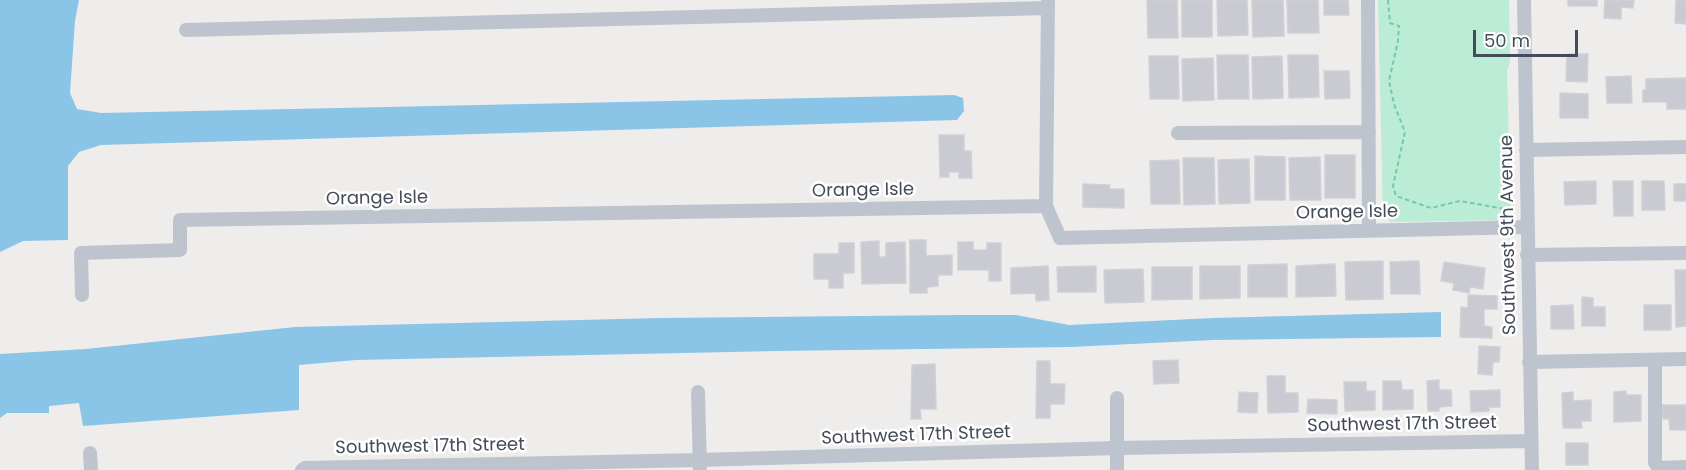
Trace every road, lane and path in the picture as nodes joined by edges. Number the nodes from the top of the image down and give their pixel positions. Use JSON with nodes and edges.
{"nodes":[{"id":1,"x":1368,"y":0,"type":"edge"},
{"id":2,"x":1388,"y":0,"type":"edge"},
{"id":3,"x":1524,"y":0,"type":"edge"},
{"id":4,"x":1047,"y":4,"type":"edge"},
{"id":5,"x":186,"y":30,"type":"dead end"},
{"id":6,"x":1369,"y":132,"type":"junction"},
{"id":7,"x":1178,"y":133,"type":"dead end"},
{"id":8,"x":1686,"y":147,"type":"edge"},
{"id":9,"x":1526,"y":150,"type":"junction"},
{"id":10,"x":1046,"y":206,"type":"junction"},
{"id":11,"x":1511,"y":210,"type":"dead end"},
{"id":12,"x":1527,"y":227,"type":"junction"},
{"id":13,"x":1369,"y":230,"type":"junction"},
{"id":14,"x":1686,"y":253,"type":"edge"},
{"id":15,"x":1527,"y":255,"type":"junction"},
{"id":16,"x":82,"y":296,"type":"dead end"},
{"id":17,"x":1686,"y":359,"type":"edge"},
{"id":18,"x":1655,"y":360,"type":"junction"},
{"id":19,"x":1529,"y":362,"type":"junction"},
{"id":20,"x":698,"y":392,"type":"dead end"},
{"id":21,"x":1117,"y":398,"type":"dead end"},
{"id":22,"x":1531,"y":441,"type":"junction"},
{"id":23,"x":1117,"y":448,"type":"junction"},
{"id":24,"x":90,"y":453,"type":"dead end"},
{"id":25,"x":700,"y":465,"type":"edge"},
{"id":26,"x":474,"y":467,"type":"edge"},
{"id":27,"x":1686,"y":467,"type":"edge"},
{"id":28,"x":92,"y":470,"type":"edge"},
{"id":29,"x":302,"y":470,"type":"edge"},
{"id":30,"x":1118,"y":470,"type":"edge"},
{"id":31,"x":1532,"y":470,"type":"edge"}],
"edges":[{"from":1,"to":6,"type":"street"},
{"from":2,"to":11,"type":"path"},
{"from":3,"to":9,"type":"street","name":"Southwest 9th Avenue"},
{"from":4,"to":5,"type":"street"},
{"from":4,"to":10,"type":"street"},
{"from":6,"to":7,"type":"street"},
{"from":6,"to":13,"type":"street"},
{"from":8,"to":9,"type":"street"},
{"from":9,"to":12,"type":"street","name":"Southwest 9th Avenue"},
{"from":10,"to":13,"type":"street","name":"Orange Isle"},
{"from":10,"to":16,"type":"street","name":"Orange Isle"},
{"from":12,"to":13,"type":"street","name":"Orange Isle"},
{"from":12,"to":15,"type":"street","name":"Southwest 9th Avenue"},
{"from":14,"to":15,"type":"street"},
{"from":15,"to":19,"type":"street","name":"Southwest 9th Avenue"},
{"from":17,"to":18,"type":"street"},
{"from":18,"to":19,"type":"street"},
{"from":18,"to":27,"type":"street"},
{"from":19,"to":22,"type":"street","name":"Southwest 9th Avenue"},
{"from":20,"to":25,"type":"street"},
{"from":21,"to":23,"type":"street"},
{"from":22,"to":23,"type":"street","name":"Southwest 17th Street"},
{"from":22,"to":31,"type":"street","name":"Southwest 9th Avenue"},
{"from":23,"to":25,"type":"street","name":"Southwest 17th Street"},
{"from":23,"to":30,"type":"street"},
{"from":24,"to":28,"type":"street"},
{"from":25,"to":26,"type":"street","name":"Southwest 17th Street"},
{"from":26,"to":29,"type":"street","name":"Southwest 17th Street"}]}
